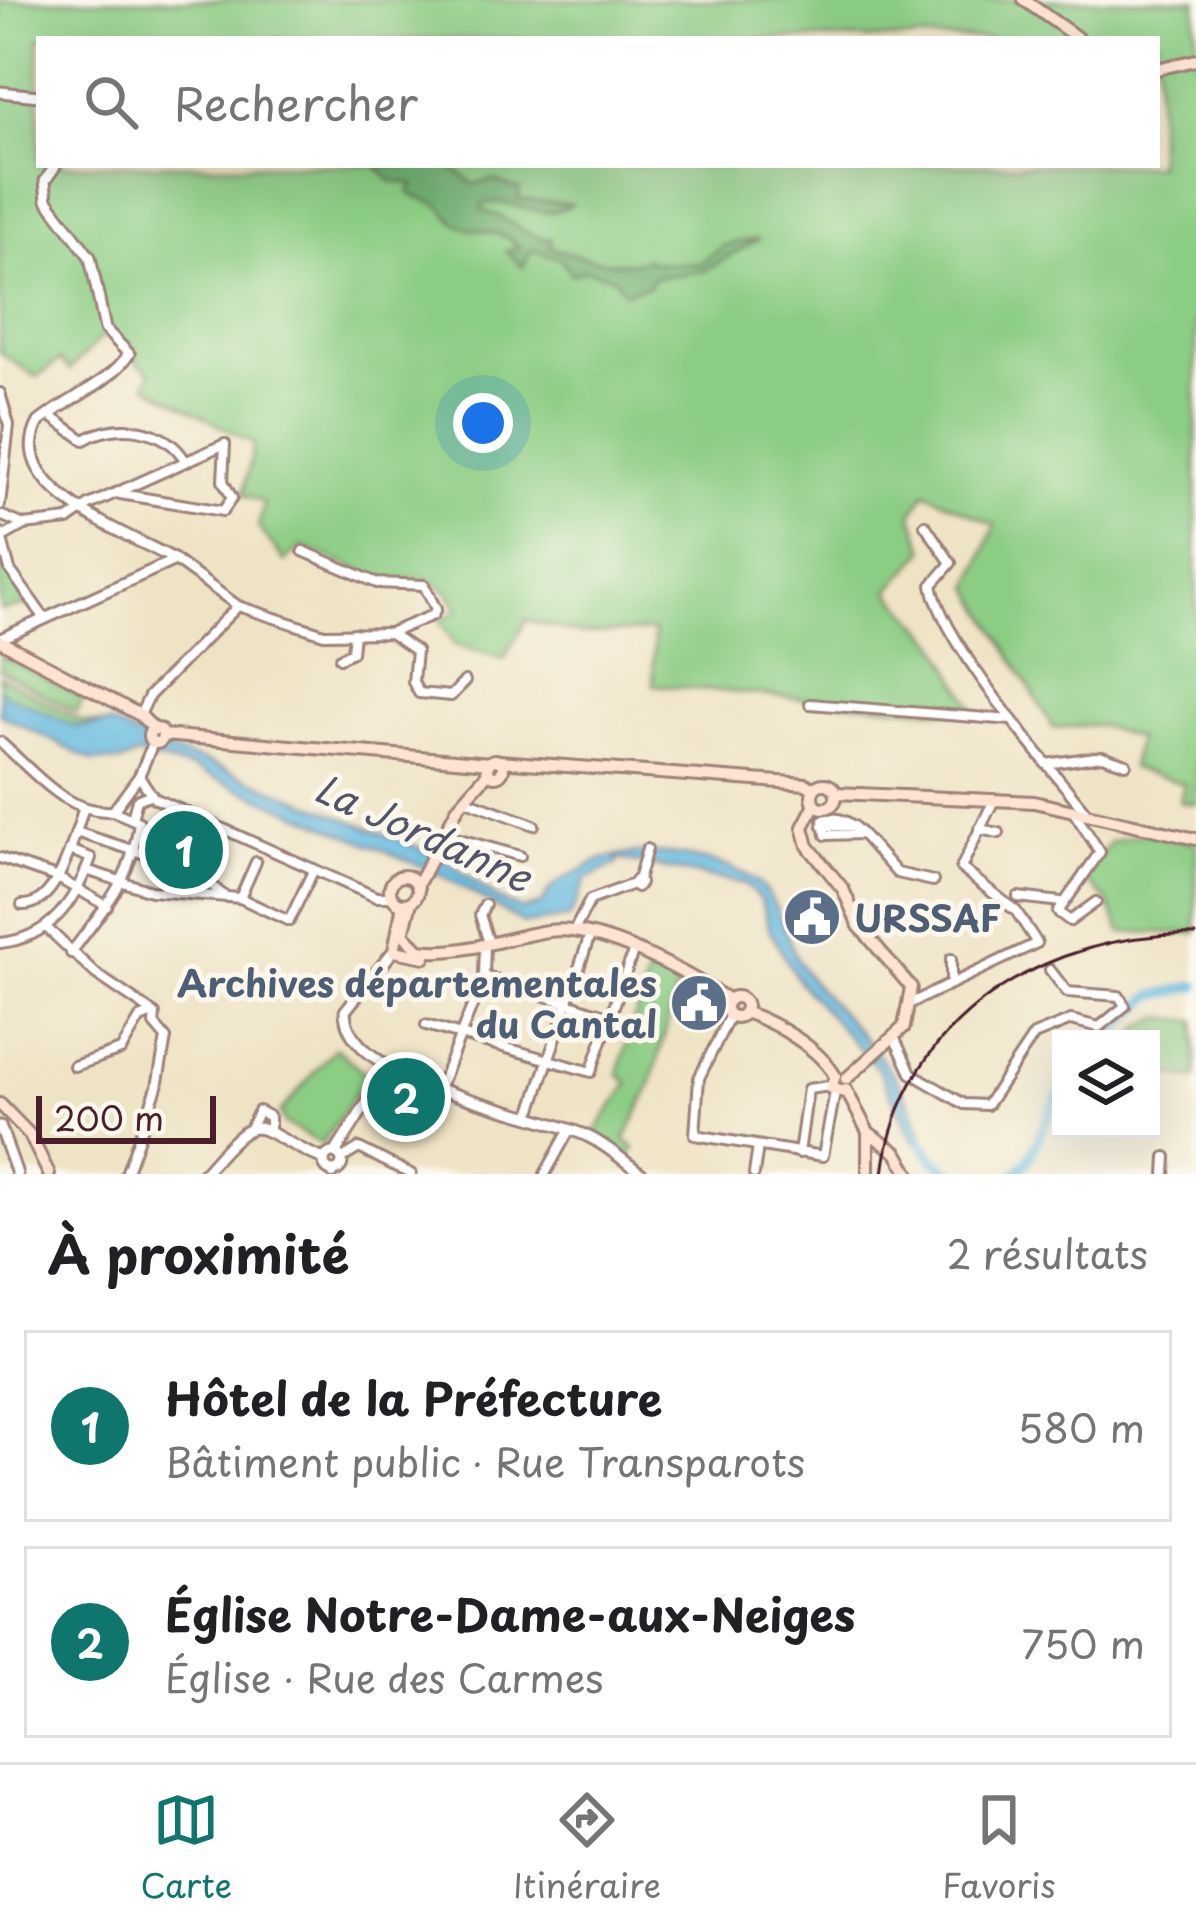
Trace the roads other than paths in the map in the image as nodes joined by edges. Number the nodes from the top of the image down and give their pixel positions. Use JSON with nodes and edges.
{"nodes":[{"id":1,"x":1024,"y":0,"type":"edge"},
{"id":2,"x":1075,"y":36,"type":"edge"},
{"id":3,"x":1196,"y":60,"type":"edge"},
{"id":4,"x":1160,"y":68,"type":"edge"},
{"id":5,"x":0,"y":92,"type":"edge"},
{"id":6,"x":36,"y":96,"type":"edge"},
{"id":7,"x":54,"y":168,"type":"edge"},
{"id":8,"x":2,"y":395,"type":"edge"},
{"id":9,"x":49,"y":415,"type":"junction"},
{"id":10,"x":18,"y":457,"type":"junction"},
{"id":11,"x":186,"y":463,"type":"junction"},
{"id":12,"x":32,"y":485,"type":"dead end"},
{"id":13,"x":119,"y":494,"type":"junction"},
{"id":14,"x":0,"y":505,"type":"edge"},
{"id":15,"x":54,"y":507,"type":"dead end"},
{"id":16,"x":0,"y":514,"type":"edge"},
{"id":17,"x":73,"y":517,"type":"junction"},
{"id":18,"x":24,"y":525,"type":"junction"},
{"id":19,"x":925,"y":525,"type":"dead end"},
{"id":20,"x":0,"y":535,"type":"edge"},
{"id":21,"x":303,"y":551,"type":"dead end"},
{"id":22,"x":175,"y":560,"type":"junction"},
{"id":23,"x":238,"y":606,"type":"junction"},
{"id":24,"x":43,"y":616,"type":"junction"},
{"id":25,"x":354,"y":633,"type":"junction"},
{"id":26,"x":390,"y":633,"type":"junction"},
{"id":27,"x":0,"y":640,"type":"edge"},
{"id":28,"x":340,"y":658,"type":"dead end"},
{"id":29,"x":465,"y":681,"type":"dead end"},
{"id":30,"x":810,"y":704,"type":"dead end"},
{"id":31,"x":140,"y":715,"type":"junction"},
{"id":32,"x":1012,"y":720,"type":"junction"},
{"id":33,"x":156,"y":738,"type":"junction"},
{"id":34,"x":0,"y":742,"type":"edge"},
{"id":35,"x":1046,"y":764,"type":"junction"},
{"id":36,"x":1126,"y":764,"type":"dead end"},
{"id":37,"x":493,"y":770,"type":"junction"},
{"id":38,"x":141,"y":780,"type":"junction"},
{"id":39,"x":814,"y":789,"type":"junction"},
{"id":40,"x":149,"y":795,"type":"junction"},
{"id":41,"x":995,"y":799,"type":"junction"},
{"id":42,"x":137,"y":800,"type":"junction"},
{"id":43,"x":1071,"y":808,"type":"junction"},
{"id":44,"x":83,"y":810,"type":"junction"},
{"id":45,"x":1084,"y":811,"type":"junction"},
{"id":46,"x":107,"y":812,"type":"junction"},
{"id":47,"x":838,"y":814,"type":"junction"},
{"id":48,"x":133,"y":815,"type":"junction"},
{"id":49,"x":452,"y":825,"type":"junction"},
{"id":50,"x":534,"y":825,"type":"dead end"},
{"id":51,"x":980,"y":829,"type":"junction"},
{"id":52,"x":76,"y":832,"type":"junction"},
{"id":53,"x":999,"y":833,"type":"dead end"},
{"id":54,"x":1196,"y":839,"type":"edge"},
{"id":55,"x":133,"y":848,"type":"junction"},
{"id":56,"x":646,"y":849,"type":"dead end"},
{"id":57,"x":70,"y":850,"type":"junction"},
{"id":58,"x":262,"y":855,"type":"junction"},
{"id":59,"x":520,"y":856,"type":"dead end"},
{"id":60,"x":0,"y":858,"type":"edge"},
{"id":61,"x":314,"y":869,"type":"junction"},
{"id":62,"x":86,"y":870,"type":"junction"},
{"id":63,"x":56,"y":878,"type":"junction"},
{"id":64,"x":200,"y":878,"type":"junction"},
{"id":65,"x":422,"y":881,"type":"junction"},
{"id":66,"x":933,"y":881,"type":"dead end"},
{"id":67,"x":122,"y":884,"type":"junction"},
{"id":68,"x":76,"y":889,"type":"junction"},
{"id":69,"x":46,"y":892,"type":"junction"},
{"id":70,"x":191,"y":892,"type":"junction"},
{"id":71,"x":220,"y":896,"type":"junction"},
{"id":72,"x":1018,"y":897,"type":"dead end"},
{"id":73,"x":240,"y":898,"type":"junction"},
{"id":74,"x":402,"y":901,"type":"junction"},
{"id":75,"x":1061,"y":902,"type":"junction"},
{"id":76,"x":1096,"y":902,"type":"dead end"},
{"id":77,"x":22,"y":905,"type":"dead end"},
{"id":78,"x":65,"y":905,"type":"junction"},
{"id":79,"x":485,"y":905,"type":"dead end"},
{"id":80,"x":107,"y":906,"type":"junction"},
{"id":81,"x":47,"y":929,"type":"junction"},
{"id":82,"x":574,"y":931,"type":"junction"},
{"id":83,"x":403,"y":934,"type":"junction"},
{"id":84,"x":590,"y":934,"type":"junction"},
{"id":85,"x":0,"y":943,"type":"edge"},
{"id":86,"x":487,"y":944,"type":"junction"},
{"id":87,"x":394,"y":951,"type":"junction"},
{"id":88,"x":633,"y":952,"type":"junction"},
{"id":89,"x":71,"y":953,"type":"junction"},
{"id":90,"x":951,"y":959,"type":"dead end"},
{"id":91,"x":1050,"y":970,"type":"dead end"},
{"id":92,"x":484,"y":976,"type":"junction"},
{"id":93,"x":951,"y":984,"type":"junction"},
{"id":94,"x":729,"y":1000,"type":"junction"},
{"id":95,"x":566,"y":1001,"type":"junction"},
{"id":96,"x":913,"y":1002,"type":"junction"},
{"id":97,"x":744,"y":1012,"type":"junction"},
{"id":98,"x":153,"y":1013,"type":"junction"},
{"id":99,"x":730,"y":1015,"type":"junction"},
{"id":100,"x":610,"y":1016,"type":"junction"},
{"id":101,"x":426,"y":1025,"type":"dead end"},
{"id":102,"x":461,"y":1034,"type":"junction"},
{"id":103,"x":889,"y":1041,"type":"junction"},
{"id":104,"x":546,"y":1058,"type":"junction"},
{"id":105,"x":377,"y":1060,"type":"junction"},
{"id":106,"x":74,"y":1066,"type":"dead end"},
{"id":107,"x":389,"y":1068,"type":"junction"},
{"id":108,"x":376,"y":1084,"type":"junction"},
{"id":109,"x":839,"y":1086,"type":"junction"},
{"id":110,"x":439,"y":1088,"type":"junction"},
{"id":111,"x":1,"y":1106,"type":"edge"},
{"id":112,"x":530,"y":1114,"type":"junction"},
{"id":113,"x":0,"y":1126,"type":"edge"},
{"id":114,"x":251,"y":1126,"type":"junction"},
{"id":115,"x":270,"y":1129,"type":"junction"},
{"id":116,"x":570,"y":1129,"type":"junction"},
{"id":117,"x":868,"y":1132,"type":"junction"},
{"id":118,"x":758,"y":1146,"type":"junction"},
{"id":119,"x":868,"y":1151,"type":"junction"},
{"id":120,"x":799,"y":1153,"type":"junction"},
{"id":121,"x":1166,"y":1157,"type":"dead end"},
{"id":122,"x":336,"y":1165,"type":"edge"},
{"id":123,"x":206,"y":1173,"type":"edge"},
{"id":124,"x":17,"y":1174,"type":"edge"},
{"id":125,"x":49,"y":1174,"type":"edge"},
{"id":126,"x":126,"y":1174,"type":"edge"},
{"id":127,"x":411,"y":1174,"type":"edge"},
{"id":128,"x":545,"y":1174,"type":"edge"},
{"id":129,"x":642,"y":1174,"type":"edge"},
{"id":130,"x":754,"y":1174,"type":"edge"},
{"id":131,"x":868,"y":1174,"type":"edge"},
{"id":132,"x":909,"y":1174,"type":"edge"},
{"id":133,"x":1165,"y":1174,"type":"edge"}],
"edges":[{"from":1,"to":2,"type":"main road"},
{"from":3,"to":4,"type":"main road"},
{"from":5,"to":6,"type":"street"},
{"from":7,"to":9,"type":"street"},
{"from":8,"to":10,"type":"street"},
{"from":9,"to":10,"type":"street"},
{"from":9,"to":11,"type":"street"},
{"from":10,"to":12,"type":"street"},
{"from":10,"to":14,"type":"street"},
{"from":11,"to":13,"type":"street"},
{"from":11,"to":13,"type":"street"},
{"from":13,"to":17,"type":"street"},
{"from":15,"to":17,"type":"street"},
{"from":16,"to":18,"type":"street"},
{"from":17,"to":18,"type":"street"},
{"from":17,"to":22,"type":"street"},
{"from":18,"to":20,"type":"street"},
{"from":19,"to":32,"type":"street"},
{"from":20,"to":24,"type":"street"},
{"from":21,"to":26,"type":"street"},
{"from":22,"to":23,"type":"street"},
{"from":22,"to":24,"type":"street"},
{"from":23,"to":25,"type":"street"},
{"from":23,"to":31,"type":"street"},
{"from":24,"to":27,"type":"street"},
{"from":25,"to":26,"type":"street"},
{"from":25,"to":28,"type":"street"},
{"from":26,"to":29,"type":"street"},
{"from":27,"to":31,"type":"main road"},
{"from":30,"to":32,"type":"street"},
{"from":31,"to":33,"type":"main road"},
{"from":32,"to":35,"type":"street"},
{"from":33,"to":37,"type":"main road"},
{"from":33,"to":38,"type":"street"},
{"from":34,"to":44,"type":"street"},
{"from":35,"to":36,"type":"street"},
{"from":35,"to":45,"type":"street"},
{"from":37,"to":39,"type":"main road"},
{"from":37,"to":49,"type":"main road"},
{"from":38,"to":40,"type":"street"},
{"from":38,"to":42,"type":"street"},
{"from":38,"to":46,"type":"street"},
{"from":39,"to":47,"type":"main road"},
{"from":39,"to":47,"type":"main road"},
{"from":40,"to":42,"type":"street"},
{"from":40,"to":58,"type":"street"},
{"from":41,"to":43,"type":"main road"},
{"from":41,"to":47,"type":"main road"},
{"from":41,"to":51,"type":"street"},
{"from":42,"to":48,"type":"street"},
{"from":43,"to":45,"type":"main road"},
{"from":43,"to":75,"type":"street"},
{"from":44,"to":46,"type":"street"},
{"from":44,"to":52,"type":"street"},
{"from":45,"to":54,"type":"main road"},
{"from":46,"to":48,"type":"street"},
{"from":47,"to":47,"type":"street"},
{"from":47,"to":66,"type":"street"},
{"from":47,"to":96,"type":"main road"},
{"from":48,"to":55,"type":"street"},
{"from":49,"to":50,"type":"street"},
{"from":49,"to":59,"type":"street"},
{"from":49,"to":65,"type":"main road"},
{"from":51,"to":53,"type":"street"},
{"from":51,"to":93,"type":"street"},
{"from":52,"to":55,"type":"street"},
{"from":52,"to":57,"type":"street"},
{"from":55,"to":64,"type":"street"},
{"from":55,"to":67,"type":"street"},
{"from":56,"to":82,"type":"street"},
{"from":57,"to":62,"type":"street"},
{"from":57,"to":63,"type":"street"},
{"from":58,"to":61,"type":"street"},
{"from":58,"to":73,"type":"street"},
{"from":60,"to":63,"type":"street"},
{"from":61,"to":73,"type":"street"},
{"from":61,"to":74,"type":"street"},
{"from":62,"to":67,"type":"street"},
{"from":62,"to":68,"type":"street"},
{"from":63,"to":68,"type":"street"},
{"from":63,"to":69,"type":"street"},
{"from":64,"to":70,"type":"street"},
{"from":64,"to":71,"type":"street"},
{"from":65,"to":74,"type":"main road"},
{"from":65,"to":74,"type":"main road"},
{"from":67,"to":70,"type":"street"},
{"from":67,"to":80,"type":"street"},
{"from":68,"to":78,"type":"street"},
{"from":68,"to":80,"type":"street"},
{"from":69,"to":77,"type":"street"},
{"from":69,"to":78,"type":"street"},
{"from":70,"to":71,"type":"street"},
{"from":71,"to":73,"type":"street"},
{"from":72,"to":75,"type":"street"},
{"from":74,"to":83,"type":"main road"},
{"from":74,"to":87,"type":"main road"},
{"from":75,"to":76,"type":"street"},
{"from":78,"to":81,"type":"street"},
{"from":79,"to":86,"type":"street"},
{"from":80,"to":89,"type":"street"},
{"from":81,"to":85,"type":"street"},
{"from":81,"to":89,"type":"street"},
{"from":82,"to":84,"type":"main road"},
{"from":82,"to":86,"type":"main road"},
{"from":83,"to":86,"type":"main road"},
{"from":83,"to":87,"type":"street"},
{"from":84,"to":88,"type":"main road"},
{"from":84,"to":95,"type":"street"},
{"from":86,"to":87,"type":"main road"},
{"from":86,"to":92,"type":"street"},
{"from":87,"to":105,"type":"street"},
{"from":88,"to":94,"type":"main road"},
{"from":88,"to":100,"type":"street"},
{"from":89,"to":98,"type":"street"},
{"from":90,"to":93,"type":"street"},
{"from":91,"to":103,"type":"street"},
{"from":92,"to":95,"type":"street"},
{"from":92,"to":102,"type":"street"},
{"from":93,"to":96,"type":"street"},
{"from":94,"to":97,"type":"main road"},
{"from":94,"to":99,"type":"main road"},
{"from":95,"to":100,"type":"street"},
{"from":95,"to":104,"type":"street"},
{"from":96,"to":103,"type":"main road"},
{"from":97,"to":99,"type":"main road"},
{"from":97,"to":109,"type":"main road"},
{"from":98,"to":106,"type":"street"},
{"from":98,"to":126,"type":"street"},
{"from":99,"to":118,"type":"street"},
{"from":100,"to":104,"type":"street"},
{"from":101,"to":102,"type":"street"},
{"from":102,"to":104,"type":"street"},
{"from":102,"to":110,"type":"street"},
{"from":103,"to":109,"type":"main road"},
{"from":104,"to":112,"type":"street"},
{"from":105,"to":107,"type":"street"},
{"from":105,"to":108,"type":"street"},
{"from":107,"to":108,"type":"street"},
{"from":107,"to":110,"type":"street"},
{"from":108,"to":122,"type":"street"},
{"from":109,"to":117,"type":"main road"},
{"from":109,"to":119,"type":"main road"},
{"from":109,"to":120,"type":"street"},
{"from":109,"to":120,"type":"street"},
{"from":110,"to":112,"type":"street"},
{"from":111,"to":125,"type":"main road"},
{"from":112,"to":116,"type":"street"},
{"from":113,"to":124,"type":"street"},
{"from":114,"to":115,"type":"street"},
{"from":114,"to":115,"type":"street"},
{"from":114,"to":123,"type":"street"},
{"from":115,"to":122,"type":"street"},
{"from":116,"to":128,"type":"street"},
{"from":116,"to":129,"type":"street"},
{"from":117,"to":119,"type":"main road"},
{"from":117,"to":132,"type":"main road"},
{"from":118,"to":120,"type":"street"},
{"from":118,"to":130,"type":"street"},
{"from":119,"to":131,"type":"main road"},
{"from":121,"to":133,"type":"street"},
{"from":122,"to":127,"type":"street"}]}
